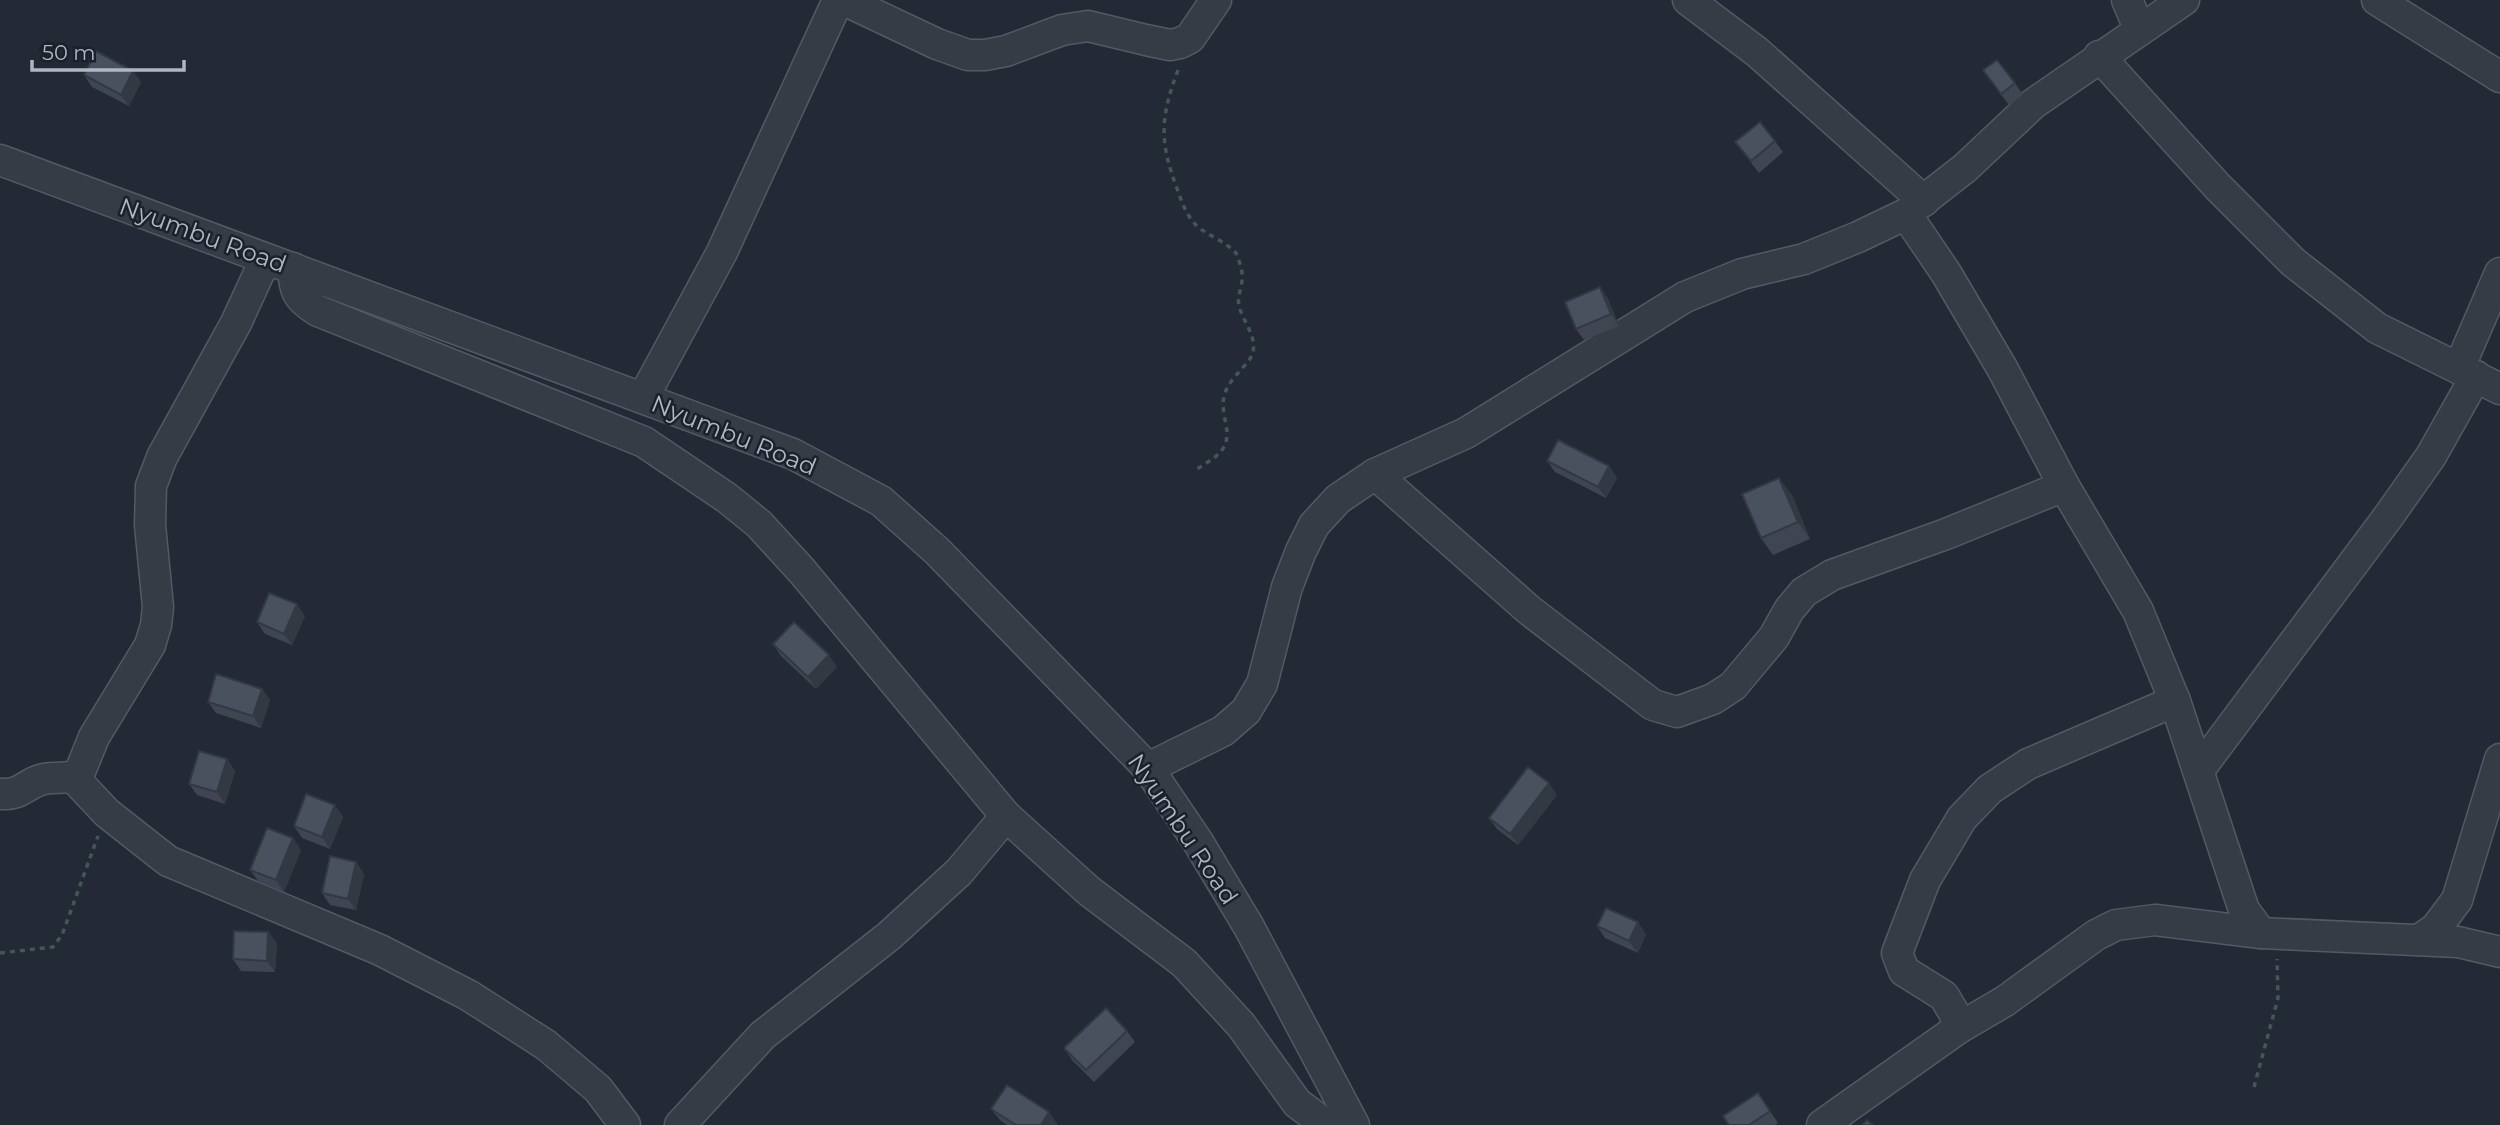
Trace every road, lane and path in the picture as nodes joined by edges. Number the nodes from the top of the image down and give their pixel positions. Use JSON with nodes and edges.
{"nodes":[{"id":1,"x":838,"y":0,"type":"edge"},
{"id":2,"x":844,"y":0,"type":"edge"},
{"id":3,"x":1216,"y":0,"type":"edge"},
{"id":4,"x":1688,"y":0,"type":"edge"},
{"id":5,"x":2127,"y":0,"type":"edge"},
{"id":6,"x":2184,"y":0,"type":"edge"},
{"id":7,"x":2377,"y":0,"type":"edge"},
{"id":8,"x":2140,"y":30,"type":"junction"},
{"id":9,"x":1190,"y":38,"type":"junction"},
{"id":10,"x":2099,"y":57,"type":"junction"},
{"id":11,"x":2500,"y":78,"type":"edge"},
{"id":12,"x":0,"y":160,"type":"edge"},
{"id":13,"x":1915,"y":207,"type":"junction"},
{"id":14,"x":265,"y":260,"type":"junction"},
{"id":15,"x":293,"y":268,"type":"junction"},
{"id":16,"x":2500,"y":273,"type":"edge"},
{"id":17,"x":2478,"y":378,"type":"edge"},
{"id":18,"x":643,"y":398,"type":"junction"},
{"id":19,"x":1197,"y":469,"type":"dead end"},
{"id":20,"x":1375,"y":474,"type":"junction"},
{"id":21,"x":2064,"y":486,"type":"junction"},
{"id":22,"x":2175,"y":701,"type":"junction"},
{"id":23,"x":2500,"y":759,"type":"edge"},
{"id":24,"x":1148,"y":768,"type":"junction"},
{"id":25,"x":2199,"y":770,"type":"junction"},
{"id":26,"x":73,"y":778,"type":"junction"},
{"id":27,"x":0,"y":794,"type":"edge"},
{"id":28,"x":107,"y":813,"type":"junction"},
{"id":29,"x":1006,"y":816,"type":"junction"},
{"id":30,"x":2267,"y":933,"type":"junction"},
{"id":31,"x":2419,"y":940,"type":"junction"},
{"id":32,"x":0,"y":953,"type":"edge"},
{"id":33,"x":2500,"y":953,"type":"edge"},
{"id":34,"x":1959,"y":1028,"type":"junction"},
{"id":35,"x":2254,"y":1087,"type":"dead end"},
{"id":36,"x":625,"y":1125,"type":"edge"},
{"id":37,"x":680,"y":1125,"type":"edge"},
{"id":38,"x":1326,"y":1125,"type":"edge"},
{"id":39,"x":1354,"y":1125,"type":"edge"},
{"id":40,"x":1822,"y":1125,"type":"edge"}],
"edges":[{"from":1,"to":18,"type":"street"},
{"from":2,"to":9,"type":"street"},
{"from":3,"to":9,"type":"street"},
{"from":4,"to":13,"type":"street"},
{"from":5,"to":8,"type":"street"},
{"from":6,"to":8,"type":"street"},
{"from":7,"to":11,"type":"street"},
{"from":8,"to":10,"type":"street"},
{"from":9,"to":19,"type":"path"},
{"from":10,"to":13,"type":"street"},
{"from":10,"to":17,"type":"street"},
{"from":12,"to":14,"type":"street","name":"Nyumbu Road"},
{"from":13,"to":20,"type":"street"},
{"from":13,"to":21,"type":"street"},
{"from":14,"to":15,"type":"street","name":"Nyumbu Road"},
{"from":14,"to":26,"type":"street"},
{"from":15,"to":18,"type":"street","name":"Nyumbu Road"},
{"from":15,"to":29,"type":"street"},
{"from":16,"to":17,"type":"street"},
{"from":17,"to":25,"type":"street"},
{"from":18,"to":24,"type":"street","name":"Nyumbu Road"},
{"from":20,"to":21,"type":"street"},
{"from":20,"to":24,"type":"street"},
{"from":21,"to":22,"type":"street"},
{"from":22,"to":25,"type":"street"},
{"from":22,"to":34,"type":"street"},
{"from":23,"to":31,"type":"street"},
{"from":24,"to":39,"type":"street","name":"Nyumbu Road"},
{"from":25,"to":30,"type":"street"},
{"from":26,"to":27,"type":"street"},
{"from":26,"to":28,"type":"street"},
{"from":28,"to":32,"type":"path"},
{"from":28,"to":36,"type":"street"},
{"from":29,"to":37,"type":"street"},
{"from":29,"to":38,"type":"street"},
{"from":30,"to":31,"type":"street"},
{"from":30,"to":34,"type":"street"},
{"from":30,"to":35,"type":"path"},
{"from":31,"to":33,"type":"street"},
{"from":34,"to":40,"type":"street"}]}
